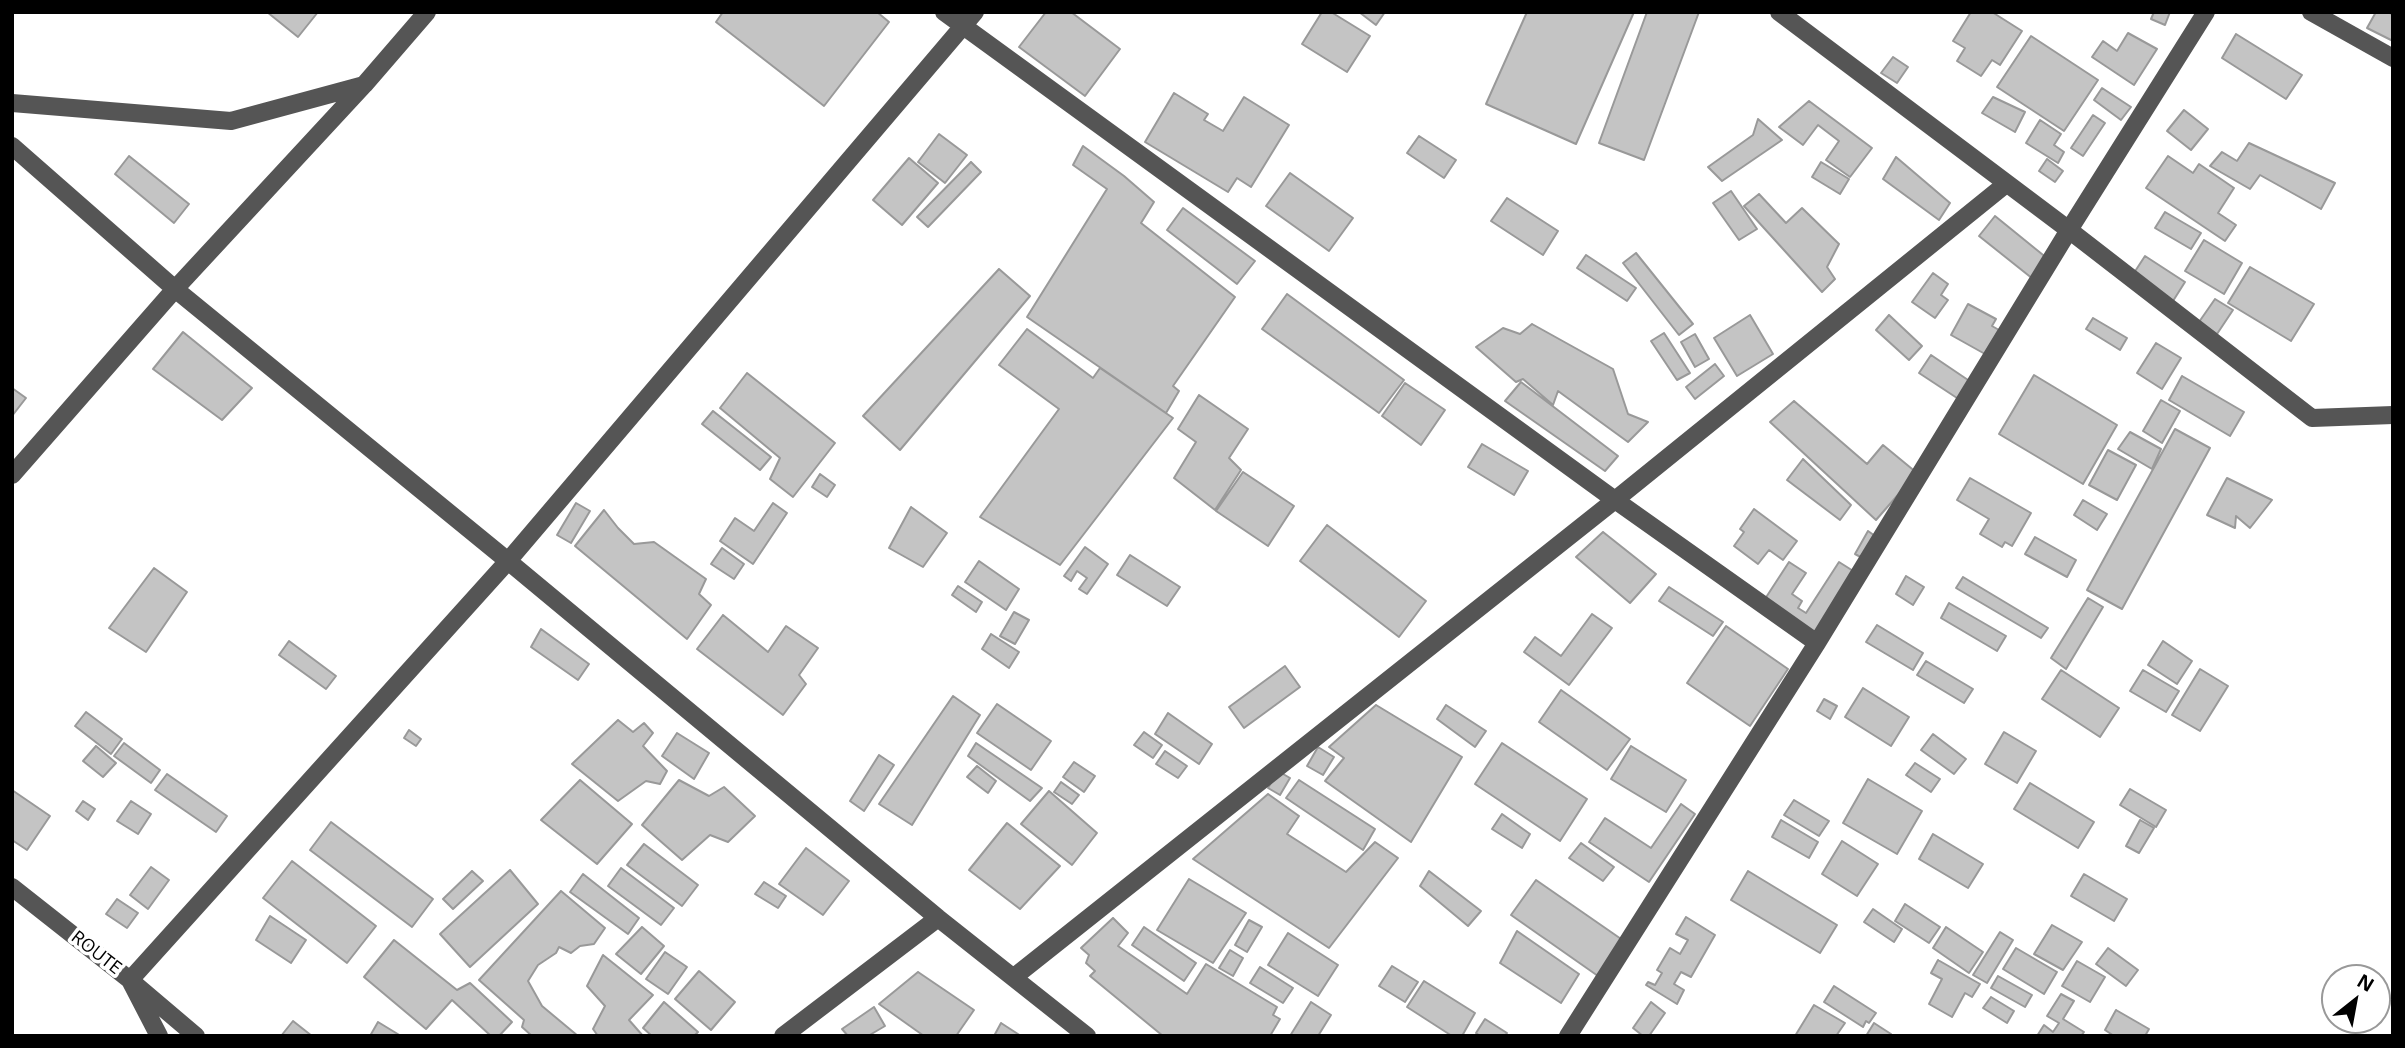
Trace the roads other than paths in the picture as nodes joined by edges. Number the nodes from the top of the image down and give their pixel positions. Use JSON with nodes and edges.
{"nodes":[{"id":1,"x":427,"y":12,"type":"edge"},
{"id":2,"x":944,"y":12,"type":"edge"},
{"id":3,"x":2206,"y":12,"type":"edge"},
{"id":4,"x":2311,"y":12,"type":"edge"},
{"id":5,"x":1787,"y":14,"type":"edge"},
{"id":6,"x":969,"y":19,"type":"edge"},
{"id":7,"x":2393,"y":58,"type":"edge"},
{"id":8,"x":364,"y":85,"type":"junction"},
{"id":9,"x":12,"y":103,"type":"edge"},
{"id":10,"x":12,"y":146,"type":"edge"},
{"id":11,"x":2007,"y":184,"type":"junction"},
{"id":12,"x":2069,"y":230,"type":"junction"},
{"id":13,"x":175,"y":289,"type":"junction"},
{"id":14,"x":2393,"y":415,"type":"edge"},
{"id":15,"x":12,"y":475,"type":"edge"},
{"id":16,"x":1615,"y":500,"type":"junction"},
{"id":17,"x":508,"y":561,"type":"junction"},
{"id":18,"x":1817,"y":643,"type":"junction"},
{"id":19,"x":12,"y":887,"type":"edge"},
{"id":20,"x":938,"y":918,"type":"junction"},
{"id":21,"x":1014,"y":977,"type":"junction"},
{"id":22,"x":130,"y":980,"type":"junction"},
{"id":23,"x":159,"y":1036,"type":"edge"},
{"id":24,"x":196,"y":1036,"type":"edge"},
{"id":25,"x":783,"y":1036,"type":"edge"},
{"id":26,"x":1087,"y":1036,"type":"edge"},
{"id":27,"x":1569,"y":1036,"type":"edge"}],
"edges":[{"from":1,"to":8,"type":"street"},
{"from":2,"to":6,"type":"street"},
{"from":3,"to":12,"type":"street"},
{"from":4,"to":7,"type":"street"},
{"from":5,"to":11,"type":"street"},
{"from":6,"to":16,"type":"street"},
{"from":6,"to":17,"type":"street"},
{"from":8,"to":9,"type":"street"},
{"from":8,"to":13,"type":"street"},
{"from":10,"to":13,"type":"street"},
{"from":11,"to":12,"type":"street"},
{"from":11,"to":16,"type":"street"},
{"from":12,"to":14,"type":"street"},
{"from":12,"to":18,"type":"street"},
{"from":13,"to":15,"type":"street"},
{"from":13,"to":17,"type":"street"},
{"from":16,"to":18,"type":"street"},
{"from":16,"to":21,"type":"street"},
{"from":17,"to":20,"type":"street"},
{"from":17,"to":22,"type":"street"},
{"from":18,"to":27,"type":"street"},
{"from":19,"to":22,"type":"street","name":"ROUTE"},
{"from":20,"to":21,"type":"street"},
{"from":20,"to":25,"type":"street"},
{"from":21,"to":26,"type":"street"},
{"from":22,"to":23,"type":"street","name":"ROUTE"},
{"from":22,"to":24,"type":"street"}]}
